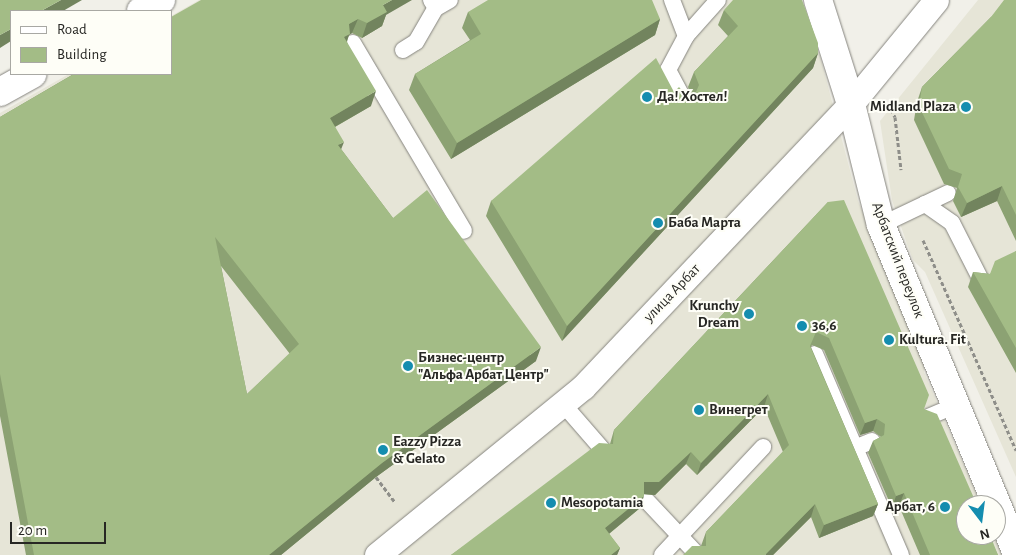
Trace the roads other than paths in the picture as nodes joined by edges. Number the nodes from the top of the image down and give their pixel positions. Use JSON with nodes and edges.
{"nodes":[{"id":1,"x":161,"y":0,"type":"edge"},
{"id":2,"x":672,"y":0,"type":"edge"},
{"id":3,"x":718,"y":0,"type":"edge"},
{"id":4,"x":818,"y":0,"type":"edge"},
{"id":5,"x":936,"y":0,"type":"edge"},
{"id":6,"x":439,"y":3,"type":"edge"},
{"id":7,"x":143,"y":10,"type":"edge"},
{"id":8,"x":686,"y":36,"type":"junction"},
{"id":9,"x":353,"y":43,"type":"edge"},
{"id":10,"x":403,"y":50,"type":"dead end"},
{"id":11,"x":30,"y":75,"type":"edge"},
{"id":12,"x":0,"y":92,"type":"edge"},
{"id":13,"x":684,"y":100,"type":"edge"},
{"id":14,"x":851,"y":104,"type":"junction"},
{"id":15,"x":948,"y":192,"type":"edge"},
{"id":16,"x":925,"y":204,"type":"junction"},
{"id":17,"x":881,"y":225,"type":"junction"},
{"id":18,"x":464,"y":231,"type":"dead end"},
{"id":19,"x":981,"y":280,"type":"edge"},
{"id":20,"x":815,"y":354,"type":"edge"},
{"id":21,"x":562,"y":404,"type":"junction"},
{"id":22,"x":956,"y":405,"type":"junction"},
{"id":23,"x":928,"y":417,"type":"edge"},
{"id":24,"x":872,"y":441,"type":"edge"},
{"id":25,"x":763,"y":447,"type":"dead end"},
{"id":26,"x":855,"y":448,"type":"junction"},
{"id":27,"x":602,"y":449,"type":"edge"},
{"id":28,"x":648,"y":502,"type":"edge"},
{"id":29,"x":680,"y":537,"type":"junction"},
{"id":30,"x":694,"y":551,"type":"edge"},
{"id":31,"x":1016,"y":551,"type":"edge"},
{"id":32,"x":377,"y":555,"type":"edge"},
{"id":33,"x":662,"y":555,"type":"edge"},
{"id":34,"x":899,"y":555,"type":"edge"}],
"edges":[{"from":1,"to":7,"type":"street"},
{"from":2,"to":8,"type":"lane"},
{"from":3,"to":8,"type":"lane"},
{"from":4,"to":14,"type":"street","name":"Арбатский переулок"},
{"from":5,"to":14,"type":"street","name":"улица Арбат"},
{"from":6,"to":10,"type":"lane"},
{"from":8,"to":13,"type":"lane"},
{"from":9,"to":18,"type":"lane"},
{"from":11,"to":12,"type":"street"},
{"from":14,"to":17,"type":"street","name":"Арбатский переулок"},
{"from":14,"to":21,"type":"street","name":"улица Арбат"},
{"from":15,"to":16,"type":"lane"},
{"from":16,"to":17,"type":"lane"},
{"from":16,"to":19,"type":"lane"},
{"from":17,"to":22,"type":"street","name":"Арбатский переулок"},
{"from":20,"to":26,"type":"lane"},
{"from":21,"to":27,"type":"lane"},
{"from":21,"to":32,"type":"street","name":"улица Арбат"},
{"from":22,"to":23,"type":"lane"},
{"from":22,"to":31,"type":"street","name":"Арбатский переулок"},
{"from":24,"to":26,"type":"lane"},
{"from":25,"to":29,"type":"lane"},
{"from":26,"to":34,"type":"lane"},
{"from":28,"to":29,"type":"lane"},
{"from":29,"to":30,"type":"lane"},
{"from":29,"to":33,"type":"lane"}]}
